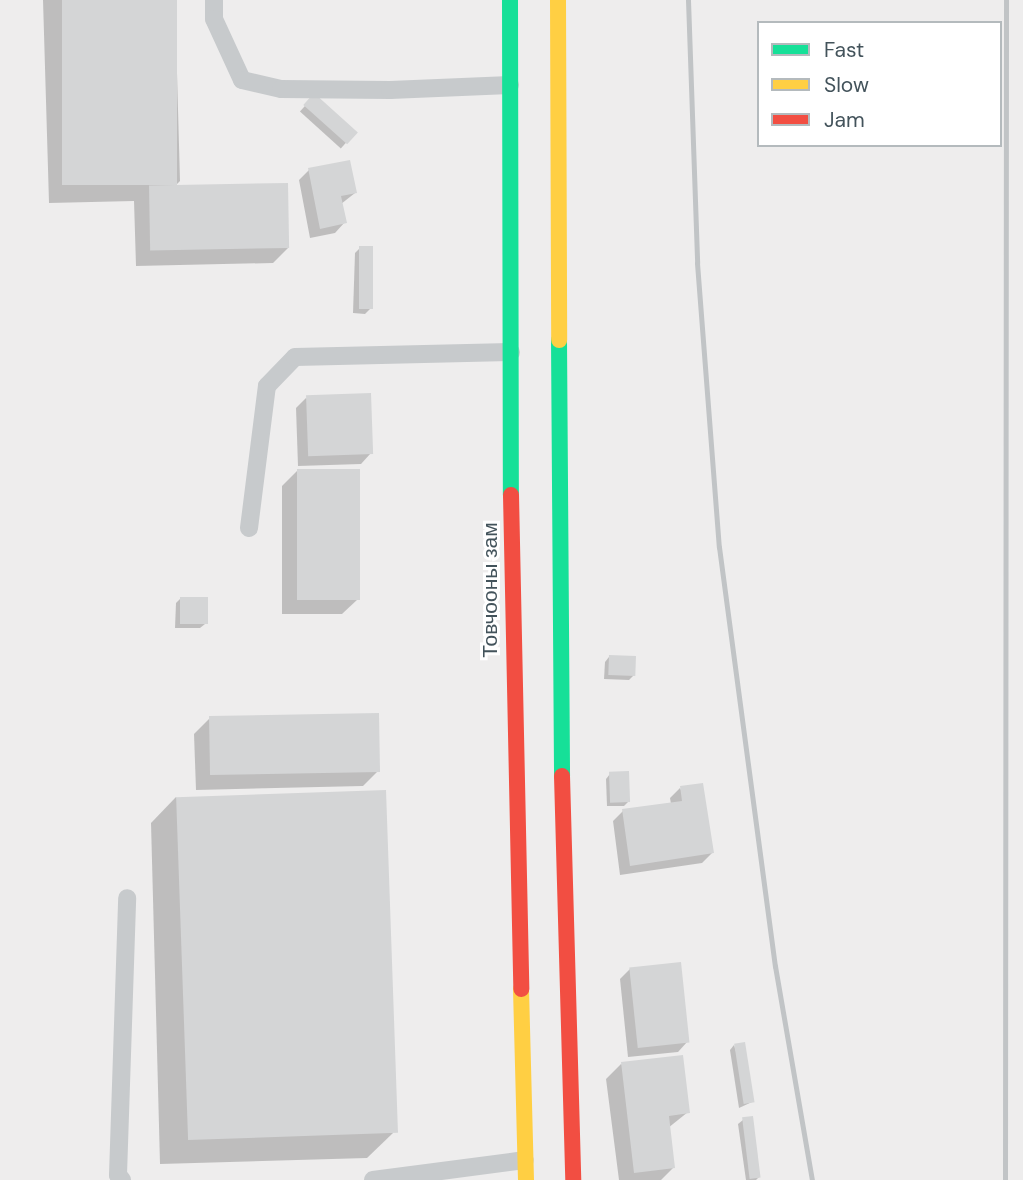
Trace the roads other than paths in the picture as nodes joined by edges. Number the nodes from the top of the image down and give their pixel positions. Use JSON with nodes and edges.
{"nodes":[{"id":1,"x":214,"y":0,"type":"edge"},
{"id":2,"x":510,"y":0,"type":"edge"},
{"id":3,"x":558,"y":0,"type":"edge"},
{"id":4,"x":510,"y":85,"type":"junction"},
{"id":5,"x":511,"y":352,"type":"junction"},
{"id":6,"x":249,"y":528,"type":"dead end"},
{"id":7,"x":127,"y":898,"type":"dead end"},
{"id":8,"x":525,"y":1160,"type":"junction"},
{"id":9,"x":122,"y":1180,"type":"edge"},
{"id":10,"x":373,"y":1180,"type":"edge"},
{"id":11,"x":526,"y":1180,"type":"edge"},
{"id":12,"x":573,"y":1180,"type":"edge"}],
"edges":[{"from":1,"to":4,"type":"lane"},
{"from":2,"to":4,"type":"highway","name":"Товчооны зам"},
{"from":3,"to":12,"type":"highway"},
{"from":4,"to":5,"type":"highway","name":"Товчооны зам"},
{"from":5,"to":6,"type":"lane"},
{"from":5,"to":8,"type":"highway","name":"Товчооны зам"},
{"from":7,"to":9,"type":"lane"},
{"from":8,"to":10,"type":"lane"},
{"from":8,"to":11,"type":"highway","name":"Товчооны зам"}]}
